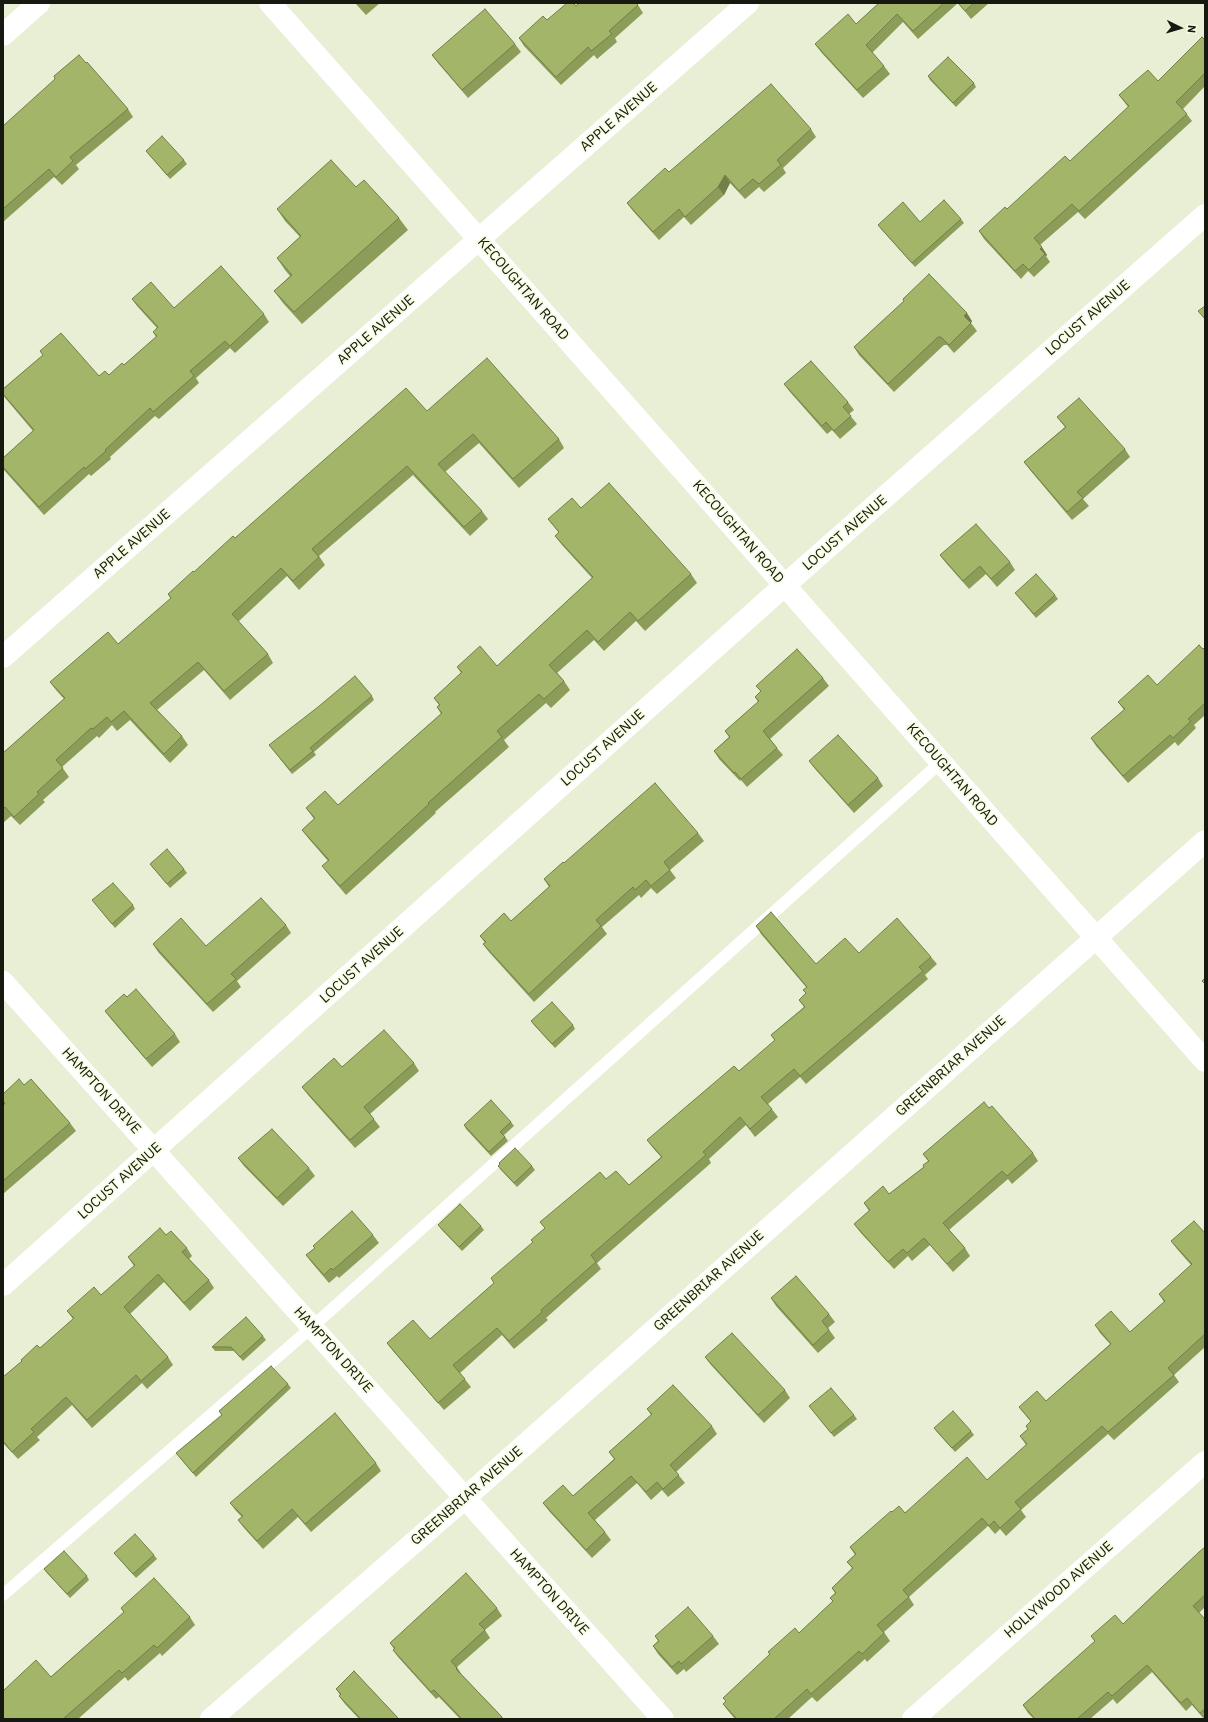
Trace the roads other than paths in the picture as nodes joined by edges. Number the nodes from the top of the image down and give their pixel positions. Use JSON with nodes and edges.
{"nodes":[{"id":1,"x":39,"y":3,"type":"edge"},
{"id":2,"x":270,"y":3,"type":"edge"},
{"id":3,"x":748,"y":3,"type":"edge"},
{"id":4,"x":3,"y":35,"type":"edge"},
{"id":5,"x":1205,"y":215,"type":"edge"},
{"id":6,"x":479,"y":240,"type":"junction"},
{"id":7,"x":785,"y":585,"type":"junction"},
{"id":8,"x":3,"y":657,"type":"edge"},
{"id":9,"x":941,"y":762,"type":"junction"},
{"id":10,"x":1205,"y":841,"type":"edge"},
{"id":11,"x":1095,"y":938,"type":"junction"},
{"id":12,"x":3,"y":982,"type":"edge"},
{"id":13,"x":1205,"y":1061,"type":"edge"},
{"id":14,"x":154,"y":1150,"type":"junction"},
{"id":15,"x":3,"y":1284,"type":"edge"},
{"id":16,"x":312,"y":1327,"type":"junction"},
{"id":17,"x":1205,"y":1462,"type":"edge"},
{"id":18,"x":465,"y":1498,"type":"junction"},
{"id":19,"x":3,"y":1595,"type":"edge"},
{"id":20,"x":211,"y":1719,"type":"edge"},
{"id":21,"x":663,"y":1719,"type":"edge"},
{"id":22,"x":913,"y":1719,"type":"edge"}],
"edges":[{"from":1,"to":4,"type":"street"},
{"from":2,"to":6,"type":"street","name":"KECOUGHTAN ROAD"},
{"from":3,"to":6,"type":"street","name":"APPLE AVENUE"},
{"from":5,"to":7,"type":"street","name":"LOCUST AVENUE"},
{"from":6,"to":7,"type":"street","name":"KECOUGHTAN ROAD"},
{"from":6,"to":8,"type":"street","name":"APPLE AVENUE"},
{"from":7,"to":9,"type":"street","name":"KECOUGHTAN ROAD"},
{"from":7,"to":14,"type":"street","name":"LOCUST AVENUE"},
{"from":9,"to":11,"type":"street","name":"KECOUGHTAN ROAD"},
{"from":9,"to":16,"type":"lane"},
{"from":10,"to":11,"type":"street","name":"GREENBRIAR AVENUE"},
{"from":11,"to":13,"type":"street","name":"KECOUGHTAN ROAD"},
{"from":11,"to":18,"type":"street","name":"GREENBRIAR AVENUE"},
{"from":12,"to":14,"type":"street","name":"HAMPTON DRIVE"},
{"from":14,"to":15,"type":"street","name":"LOCUST AVENUE"},
{"from":14,"to":16,"type":"street","name":"HAMPTON DRIVE"},
{"from":16,"to":18,"type":"street","name":"HAMPTON DRIVE"},
{"from":16,"to":19,"type":"lane"},
{"from":17,"to":22,"type":"street","name":"HOLLYWOOD AVENUE"},
{"from":18,"to":20,"type":"street","name":"GREENBRIAR AVENUE"},
{"from":18,"to":21,"type":"street","name":"HAMPTON DRIVE"}]}
